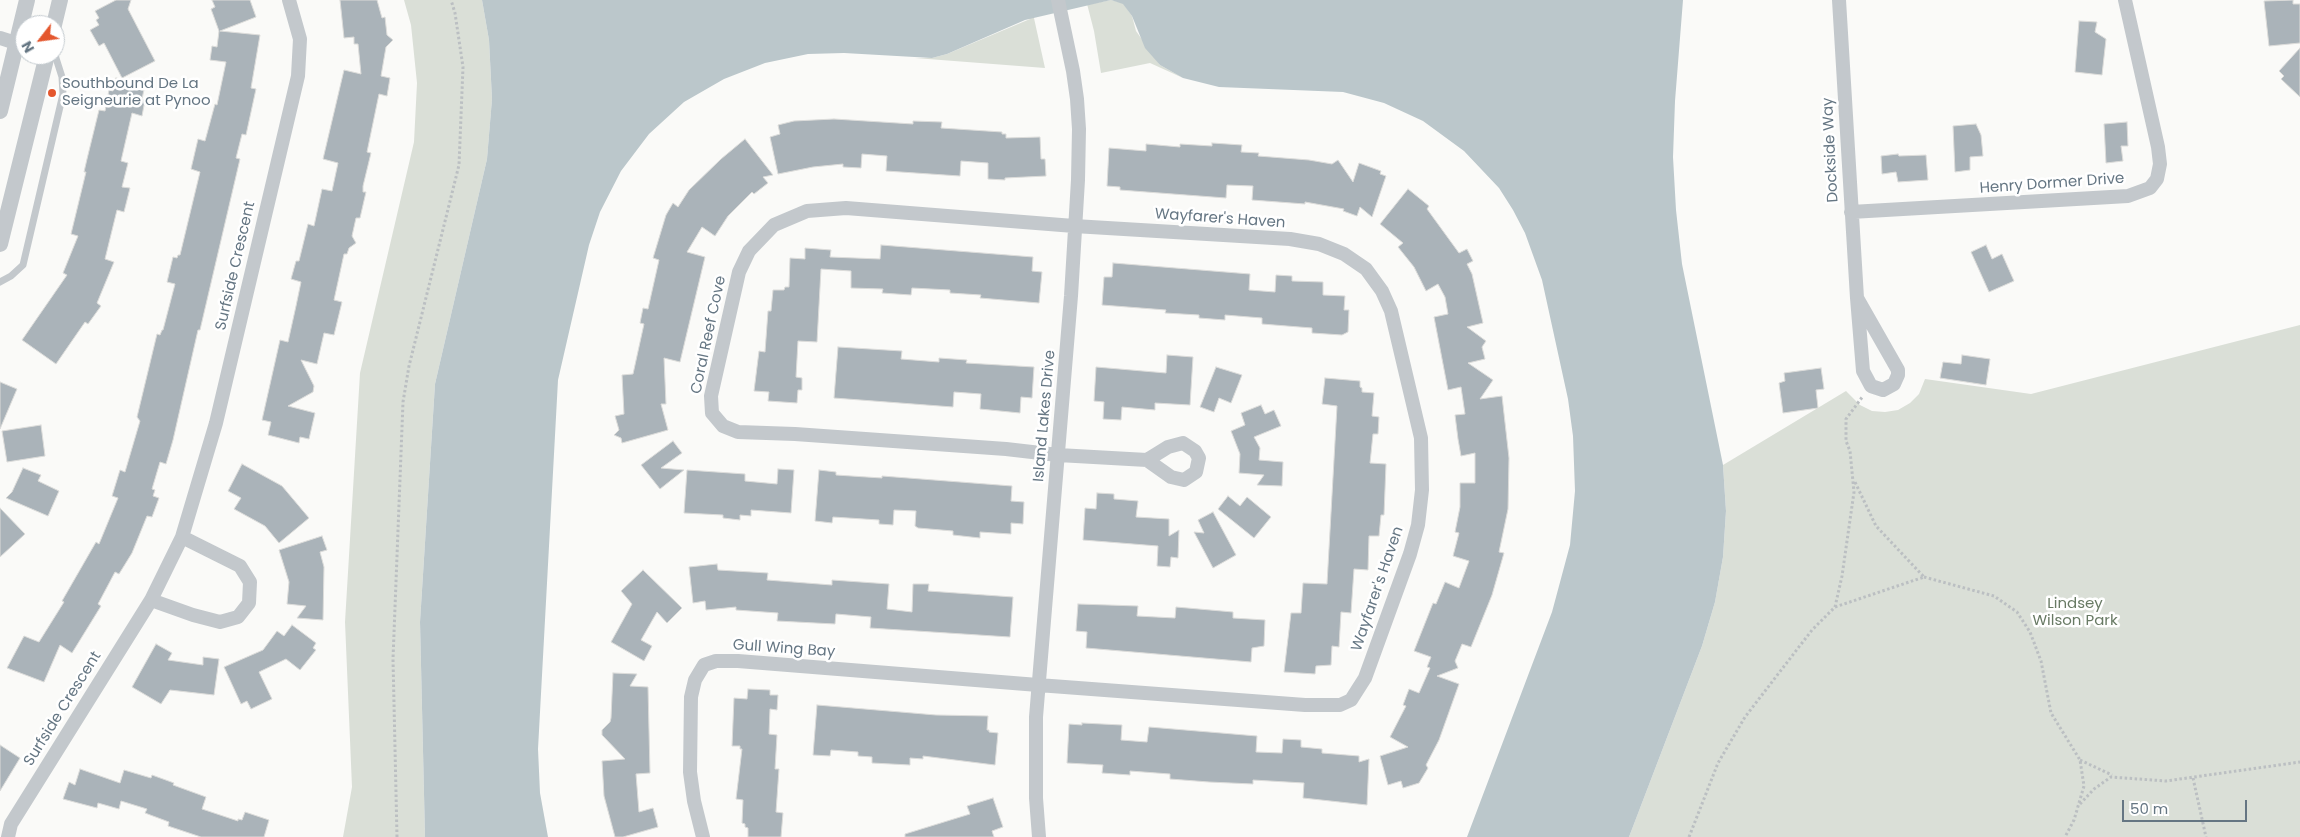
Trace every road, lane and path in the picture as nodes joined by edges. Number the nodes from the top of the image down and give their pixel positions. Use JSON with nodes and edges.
{"nodes":[{"id":1,"x":27,"y":0,"type":"edge"},
{"id":2,"x":60,"y":0,"type":"edge"},
{"id":3,"x":290,"y":0,"type":"edge"},
{"id":4,"x":451,"y":0,"type":"edge"},
{"id":5,"x":1058,"y":0,"type":"edge"},
{"id":6,"x":1839,"y":0,"type":"edge"},
{"id":7,"x":2125,"y":0,"type":"edge"},
{"id":8,"x":25,"y":15,"type":"edge"},
{"id":9,"x":56,"y":15,"type":"edge"},
{"id":10,"x":0,"y":38,"type":"edge"},
{"id":11,"x":15,"y":42,"type":"edge"},
{"id":12,"x":15,"y":63,"type":"edge"},
{"id":13,"x":45,"y":65,"type":"edge"},
{"id":14,"x":58,"y":65,"type":"edge"},
{"id":15,"x":0,"y":111,"type":"edge"},
{"id":16,"x":1851,"y":212,"type":"junction"},
{"id":17,"x":1074,"y":226,"type":"junction"},
{"id":18,"x":0,"y":244,"type":"edge"},
{"id":19,"x":0,"y":282,"type":"edge"},
{"id":20,"x":1857,"y":298,"type":"junction"},
{"id":21,"x":1870,"y":386,"type":"junction"},
{"id":22,"x":1058,"y":455,"type":"junction"},
{"id":23,"x":1147,"y":460,"type":"dead end"},
{"id":24,"x":1854,"y":478,"type":"junction"},
{"id":25,"x":182,"y":537,"type":"junction"},
{"id":26,"x":1924,"y":577,"type":"junction"},
{"id":27,"x":151,"y":600,"type":"junction"},
{"id":28,"x":1835,"y":607,"type":"junction"},
{"id":29,"x":1038,"y":685,"type":"junction"},
{"id":30,"x":2080,"y":760,"type":"junction"},
{"id":31,"x":2300,"y":762,"type":"edge"},
{"id":32,"x":2115,"y":776,"type":"junction"},
{"id":33,"x":2192,"y":778,"type":"junction"},
{"id":34,"x":2079,"y":805,"type":"junction"},
{"id":35,"x":8,"y":837,"type":"edge"},
{"id":36,"x":397,"y":837,"type":"edge"},
{"id":37,"x":703,"y":837,"type":"edge"},
{"id":38,"x":1039,"y":837,"type":"edge"},
{"id":39,"x":1689,"y":837,"type":"edge"},
{"id":40,"x":2065,"y":837,"type":"edge"},
{"id":41,"x":2206,"y":837,"type":"edge"}],
"edges":[{"from":1,"to":8,"type":"street"},
{"from":2,"to":9,"type":"street"},
{"from":3,"to":25,"type":"street","name":"Surfside Crescent"},
{"from":4,"to":36,"type":"path"},
{"from":5,"to":17,"type":"street","name":"Island Lakes Drive"},
{"from":6,"to":16,"type":"street","name":"Dockside Way"},
{"from":7,"to":16,"type":"street","name":"Henry Dormer Drive"},
{"from":10,"to":11,"type":"street"},
{"from":12,"to":15,"type":"street"},
{"from":13,"to":18,"type":"street"},
{"from":14,"to":19,"type":"lane"},
{"from":16,"to":20,"type":"street","name":"Dockside Way"},
{"from":17,"to":22,"type":"street","name":"Island Lakes Drive"},
{"from":17,"to":22,"type":"street","name":"Coral Reef Cove"},
{"from":17,"to":29,"type":"street","name":"Wayfarer's Haven"},
{"from":20,"to":21,"type":"street","name":"Dockside Way"},
{"from":20,"to":21,"type":"street","name":"Dockside Way"},
{"from":21,"to":24,"type":"path"},
{"from":22,"to":23,"type":"street","name":"Coral Reef Cove"},
{"from":22,"to":29,"type":"street","name":"Island Lakes Drive"},
{"from":24,"to":26,"type":"path"},
{"from":24,"to":28,"type":"path"},
{"from":25,"to":27,"type":"street","name":"Surfside Crescent"},
{"from":25,"to":27,"type":"street"},
{"from":26,"to":28,"type":"path"},
{"from":26,"to":30,"type":"path"},
{"from":27,"to":35,"type":"street","name":"Surfside Crescent"},
{"from":28,"to":39,"type":"path"},
{"from":29,"to":37,"type":"street","name":"Gull Wing Bay"},
{"from":29,"to":38,"type":"street","name":"Island Lakes Drive"},
{"from":30,"to":32,"type":"path"},
{"from":30,"to":34,"type":"path"},
{"from":31,"to":33,"type":"path"},
{"from":32,"to":33,"type":"path"},
{"from":32,"to":34,"type":"path"},
{"from":33,"to":41,"type":"path"},
{"from":34,"to":40,"type":"path"}]}
